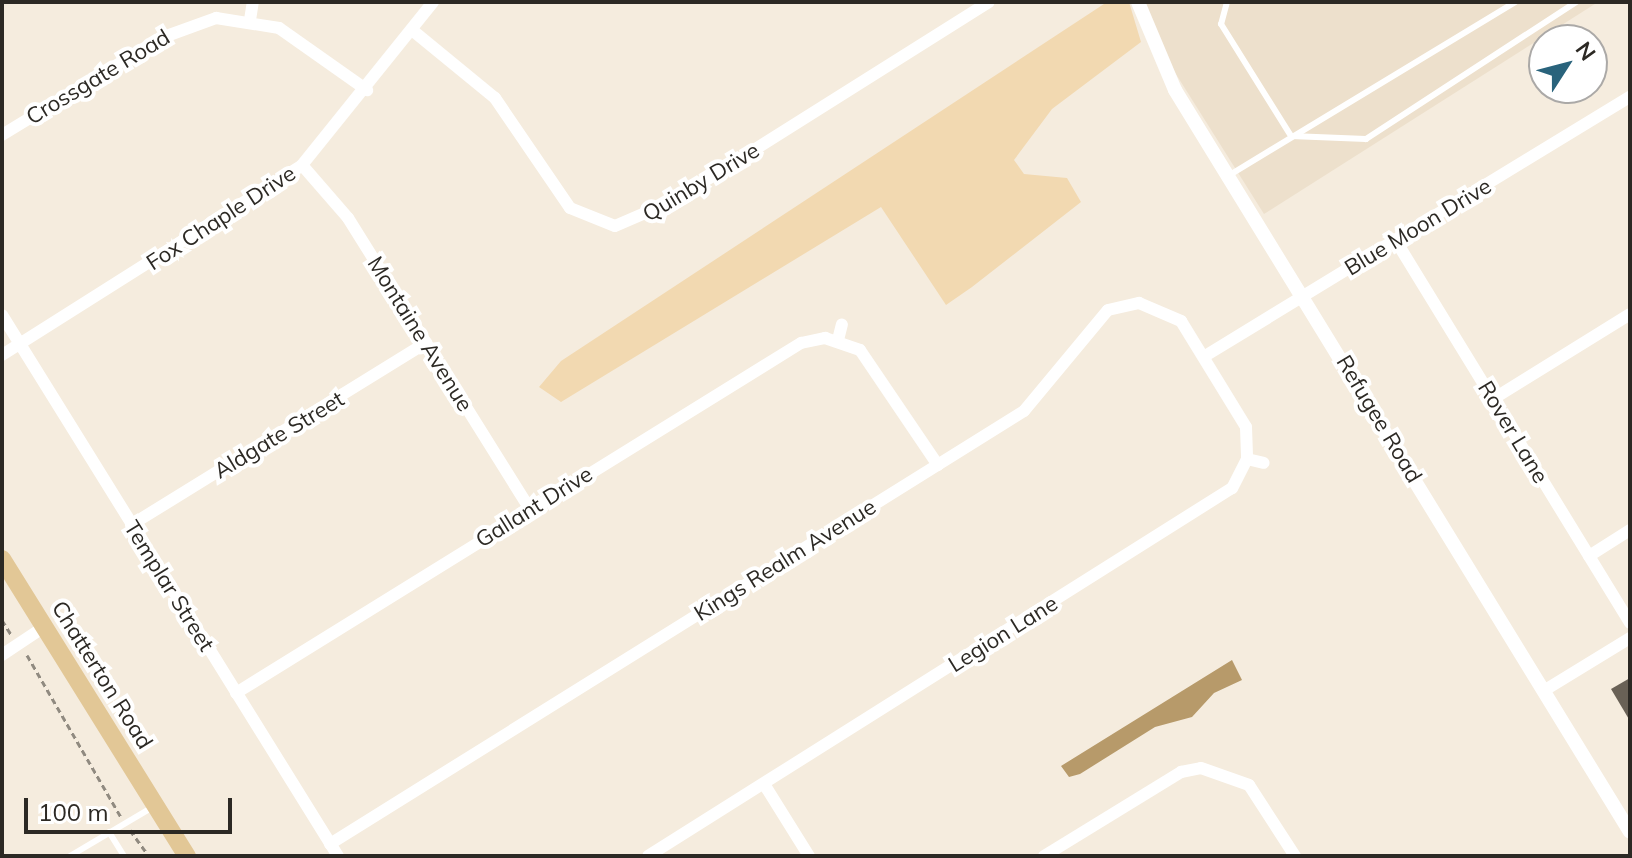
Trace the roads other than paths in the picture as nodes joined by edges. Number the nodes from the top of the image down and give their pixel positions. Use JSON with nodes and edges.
{"nodes":[{"id":1,"x":253,"y":2,"type":"edge"},
{"id":2,"x":433,"y":2,"type":"edge"},
{"id":3,"x":989,"y":2,"type":"edge"},
{"id":4,"x":1138,"y":2,"type":"edge"},
{"id":5,"x":1227,"y":2,"type":"edge"},
{"id":6,"x":1515,"y":2,"type":"edge"},
{"id":7,"x":1576,"y":2,"type":"edge"},
{"id":8,"x":250,"y":20,"type":"junction"},
{"id":9,"x":412,"y":30,"type":"junction"},
{"id":10,"x":367,"y":90,"type":"junction"},
{"id":11,"x":1630,"y":97,"type":"edge"},
{"id":12,"x":2,"y":135,"type":"edge"},
{"id":13,"x":1291,"y":136,"type":"junction"},
{"id":14,"x":302,"y":165,"type":"junction"},
{"id":15,"x":1228,"y":176,"type":"junction"},
{"id":16,"x":1396,"y":241,"type":"junction"},
{"id":17,"x":1304,"y":295,"type":"junction"},
{"id":18,"x":1630,"y":314,"type":"edge"},
{"id":19,"x":2,"y":315,"type":"edge"},
{"id":20,"x":842,"y":324,"type":"dead end"},
{"id":21,"x":838,"y":340,"type":"junction"},
{"id":22,"x":426,"y":343,"type":"junction"},
{"id":23,"x":20,"y":344,"type":"junction"},
{"id":24,"x":2,"y":355,"type":"edge"},
{"id":25,"x":1205,"y":356,"type":"junction"},
{"id":26,"x":1493,"y":399,"type":"junction"},
{"id":27,"x":1247,"y":459,"type":"junction"},
{"id":28,"x":1264,"y":463,"type":"dead end"},
{"id":29,"x":938,"y":465,"type":"junction"},
{"id":30,"x":530,"y":509,"type":"junction"},
{"id":31,"x":131,"y":525,"type":"junction"},
{"id":32,"x":1630,"y":530,"type":"edge"},
{"id":33,"x":1589,"y":556,"type":"junction"},
{"id":34,"x":2,"y":559,"type":"edge"},
{"id":35,"x":1630,"y":623,"type":"edge"},
{"id":36,"x":44,"y":627,"type":"junction"},
{"id":37,"x":1630,"y":638,"type":"edge"},
{"id":38,"x":2,"y":655,"type":"edge"},
{"id":39,"x":1545,"y":690,"type":"junction"},
{"id":40,"x":236,"y":693,"type":"junction"},
{"id":41,"x":764,"y":784,"type":"junction"},
{"id":42,"x":155,"y":806,"type":"junction"},
{"id":43,"x":109,"y":832,"type":"junction"},
{"id":44,"x":1630,"y":832,"type":"edge"},
{"id":45,"x":334,"y":850,"type":"edge"},
{"id":46,"x":70,"y":856,"type":"edge"},
{"id":47,"x":124,"y":856,"type":"edge"},
{"id":48,"x":187,"y":856,"type":"edge"},
{"id":49,"x":648,"y":856,"type":"edge"},
{"id":50,"x":809,"y":856,"type":"edge"},
{"id":51,"x":1044,"y":856,"type":"edge"},
{"id":52,"x":1295,"y":856,"type":"edge"}],
"edges":[{"from":1,"to":8,"type":"street"},
{"from":2,"to":9,"type":"street","name":"Fox Chaple Drive"},
{"from":3,"to":9,"type":"street","name":"Quinby Drive"},
{"from":4,"to":15,"type":"street","name":"Refugee Road"},
{"from":5,"to":13,"type":"lane"},
{"from":6,"to":13,"type":"lane"},
{"from":7,"to":13,"type":"lane"},
{"from":8,"to":10,"type":"street","name":"Crossgate Road"},
{"from":8,"to":12,"type":"street","name":"Crossgate Road"},
{"from":9,"to":10,"type":"street","name":"Fox Chaple Drive"},
{"from":10,"to":14,"type":"street","name":"Fox Chaple Drive"},
{"from":11,"to":16,"type":"street","name":"Blue Moon Drive"},
{"from":13,"to":15,"type":"lane"},
{"from":14,"to":22,"type":"street","name":"Montaine Avenue"},
{"from":14,"to":23,"type":"street","name":"Fox Chaple Drive"},
{"from":15,"to":17,"type":"street","name":"Refugee Road"},
{"from":16,"to":17,"type":"street","name":"Blue Moon Drive"},
{"from":16,"to":26,"type":"street","name":"Rover Lane"},
{"from":17,"to":25,"type":"street","name":"Blue Moon Drive"},
{"from":17,"to":39,"type":"street","name":"Refugee Road"},
{"from":18,"to":26,"type":"street"},
{"from":19,"to":23,"type":"street","name":"Templar Street"},
{"from":20,"to":21,"type":"street"},
{"from":21,"to":29,"type":"street"},
{"from":21,"to":30,"type":"street","name":"Gallant Drive"},
{"from":22,"to":30,"type":"street","name":"Montaine Avenue"},
{"from":22,"to":31,"type":"street","name":"Aldgate Street"},
{"from":23,"to":24,"type":"street","name":"Fox Chaple Drive"},
{"from":23,"to":31,"type":"street","name":"Templar Street"},
{"from":25,"to":27,"type":"street"},
{"from":25,"to":29,"type":"street","name":"Kings Realm Avenue"},
{"from":26,"to":33,"type":"street","name":"Rover Lane"},
{"from":27,"to":28,"type":"street"},
{"from":27,"to":41,"type":"street","name":"Legion Lane"},
{"from":29,"to":45,"type":"street","name":"Kings Realm Avenue"},
{"from":30,"to":40,"type":"street","name":"Gallant Drive"},
{"from":31,"to":40,"type":"street","name":"Templar Street"},
{"from":32,"to":33,"type":"street"},
{"from":33,"to":35,"type":"street","name":"Rover Lane"},
{"from":34,"to":36,"type":"main road","name":"Chatterton Road"},
{"from":36,"to":38,"type":"street"},
{"from":36,"to":42,"type":"main road","name":"Chatterton Road"},
{"from":37,"to":39,"type":"street"},
{"from":39,"to":44,"type":"street","name":"Refugee Road"},
{"from":40,"to":45,"type":"street","name":"Templar Street"},
{"from":41,"to":49,"type":"street","name":"Legion Lane"},
{"from":41,"to":50,"type":"street"},
{"from":42,"to":43,"type":"lane"},
{"from":42,"to":48,"type":"main road","name":"Chatterton Road"},
{"from":43,"to":46,"type":"lane"},
{"from":43,"to":47,"type":"lane"},
{"from":51,"to":52,"type":"street"}]}
